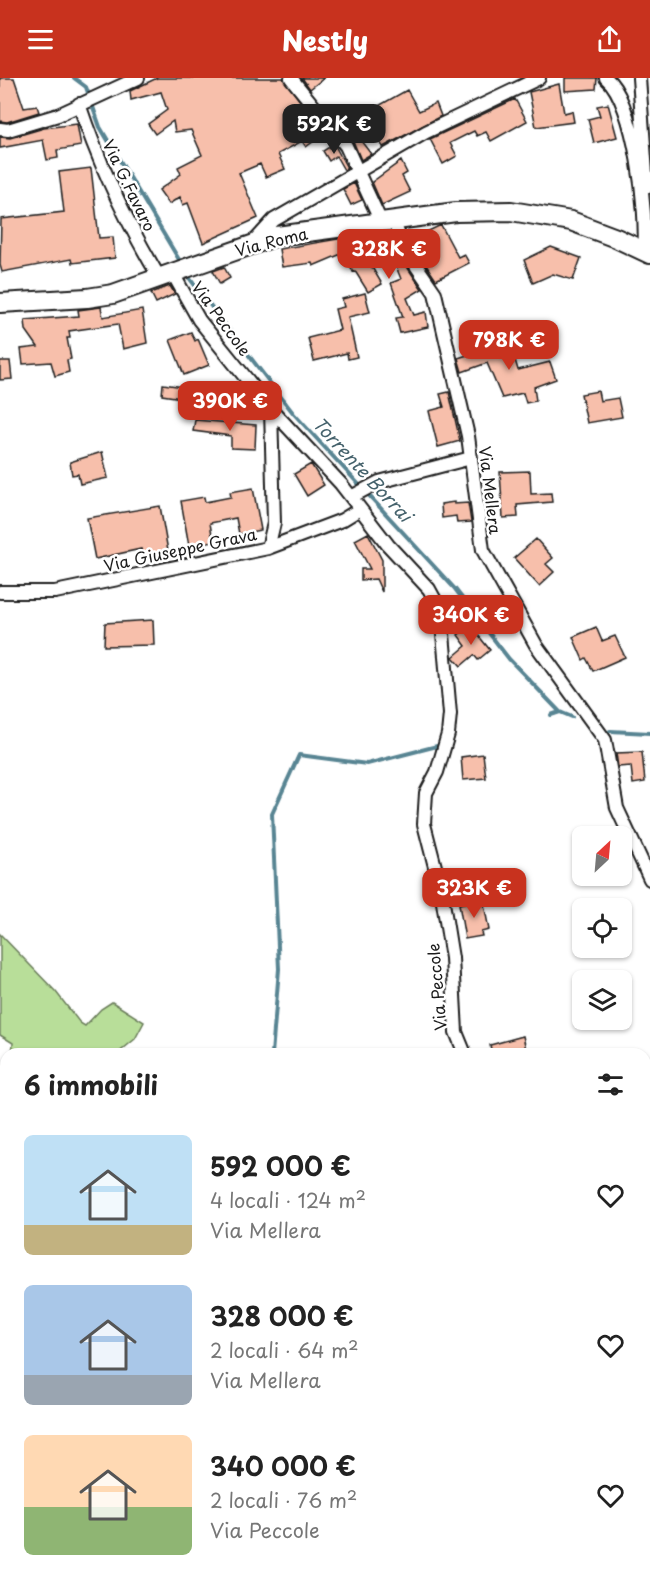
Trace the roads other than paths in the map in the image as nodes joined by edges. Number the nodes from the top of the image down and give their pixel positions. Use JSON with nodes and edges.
{"nodes":[{"id":1,"x":138,"y":78,"type":"edge"},
{"id":2,"x":291,"y":78,"type":"edge"},
{"id":3,"x":538,"y":78,"type":"edge"},
{"id":4,"x":606,"y":78,"type":"edge"},
{"id":5,"x":639,"y":78,"type":"edge"},
{"id":6,"x":83,"y":103,"type":"junction"},
{"id":7,"x":0,"y":129,"type":"edge"},
{"id":8,"x":648,"y":158,"type":"edge"},
{"id":9,"x":360,"y":172,"type":"junction"},
{"id":10,"x":643,"y":205,"type":"junction"},
{"id":11,"x":387,"y":221,"type":"junction"},
{"id":12,"x":253,"y":243,"type":"junction"},
{"id":13,"x":647,"y":253,"type":"edge"},
{"id":14,"x":169,"y":273,"type":"junction"},
{"id":15,"x":0,"y":303,"type":"edge"},
{"id":16,"x":271,"y":409,"type":"junction"},
{"id":17,"x":471,"y":458,"type":"junction"},
{"id":18,"x":355,"y":494,"type":"junction"},
{"id":19,"x":360,"y":509,"type":"junction"},
{"id":20,"x":268,"y":548,"type":"junction"},
{"id":21,"x":0,"y":592,"type":"edge"},
{"id":22,"x":650,"y":879,"type":"edge"},
{"id":23,"x":463,"y":1048,"type":"edge"}],
"edges":[{"from":1,"to":6,"type":"street"},
{"from":2,"to":9,"type":"street","name":"Via Mellera"},
{"from":3,"to":9,"type":"street"},
{"from":4,"to":10,"type":"street"},
{"from":5,"to":8,"type":"street"},
{"from":6,"to":7,"type":"street"},
{"from":6,"to":14,"type":"street","name":"Via G.Favaro"},
{"from":8,"to":10,"type":"street"},
{"from":9,"to":11,"type":"street","name":"Via Mellera"},
{"from":9,"to":12,"type":"street"},
{"from":10,"to":13,"type":"street"},
{"from":11,"to":12,"type":"main road","name":"Via Roma"},
{"from":11,"to":13,"type":"main road","name":"Via Roma"},
{"from":11,"to":17,"type":"street","name":"Via Mellera"},
{"from":12,"to":14,"type":"main road","name":"Via Roma"},
{"from":14,"to":15,"type":"main road","name":"Via Roma"},
{"from":14,"to":16,"type":"street","name":"Via Peccole"},
{"from":16,"to":18,"type":"street","name":"Via Peccole"},
{"from":16,"to":20,"type":"street"},
{"from":17,"to":18,"type":"street"},
{"from":17,"to":22,"type":"street","name":"Via Mellera"},
{"from":18,"to":19,"type":"street","name":"Via Peccole"},
{"from":19,"to":20,"type":"street","name":"Via Giuseppe Grava"},
{"from":19,"to":23,"type":"street","name":"Via Peccole"},
{"from":20,"to":21,"type":"street","name":"Via Giuseppe Grava"}]}
